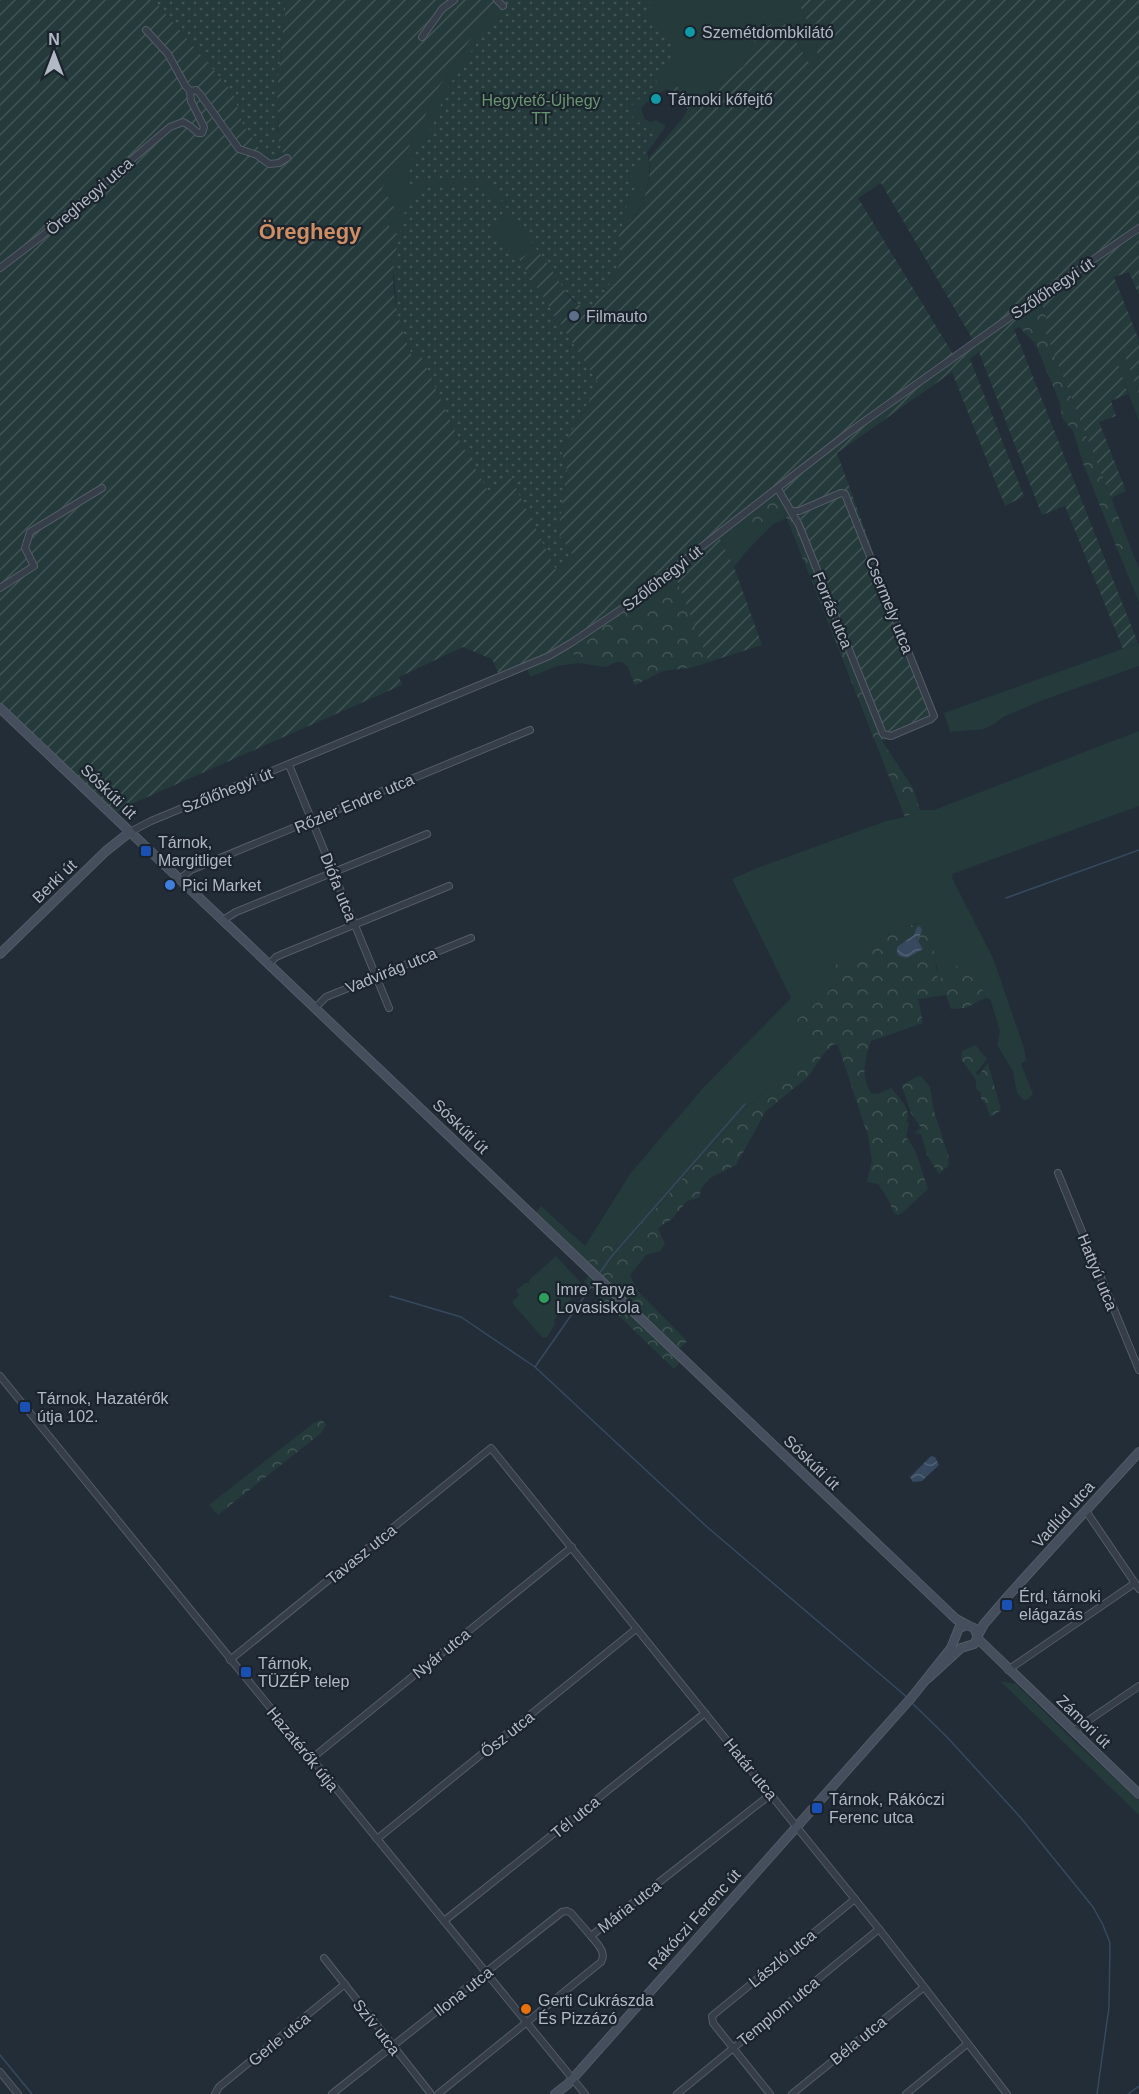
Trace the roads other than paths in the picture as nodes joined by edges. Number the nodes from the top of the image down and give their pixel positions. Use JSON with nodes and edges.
{"nodes":[{"id":1,"x":454,"y":0,"type":"edge"},
{"id":2,"x":497,"y":0,"type":"edge"},
{"id":3,"x":503,"y":6,"type":"dead end"},
{"id":4,"x":146,"y":30,"type":"dead end"},
{"id":5,"x":422,"y":37,"type":"dead end"},
{"id":6,"x":190,"y":91,"type":"junction"},
{"id":7,"x":287,"y":158,"type":"dead end"},
{"id":8,"x":1139,"y":228,"type":"edge"},
{"id":9,"x":0,"y":268,"type":"edge"},
{"id":10,"x":102,"y":488,"type":"dead end"},
{"id":11,"x":778,"y":489,"type":"junction"},
{"id":12,"x":792,"y":511,"type":"junction"},
{"id":13,"x":0,"y":588,"type":"edge"},
{"id":14,"x":0,"y":708,"type":"edge"},
{"id":15,"x":530,"y":730,"type":"dead end"},
{"id":16,"x":883,"y":734,"type":"joint"},
{"id":17,"x":289,"y":765,"type":"junction"},
{"id":18,"x":312,"y":821,"type":"junction"},
{"id":19,"x":130,"y":832,"type":"junction"},
{"id":20,"x":427,"y":834,"type":"dead end"},
{"id":21,"x":334,"y":873,"type":"junction"},
{"id":22,"x":180,"y":879,"type":"junction"},
{"id":23,"x":449,"y":886,"type":"dead end"},
{"id":24,"x":223,"y":920,"type":"junction"},
{"id":25,"x":355,"y":924,"type":"junction"},
{"id":26,"x":471,"y":938,"type":"dead end"},
{"id":27,"x":0,"y":954,"type":"edge"},
{"id":28,"x":269,"y":964,"type":"junction"},
{"id":29,"x":376,"y":976,"type":"junction"},
{"id":30,"x":315,"y":1008,"type":"junction"},
{"id":31,"x":389,"y":1008,"type":"dead end"},
{"id":32,"x":1058,"y":1173,"type":"dead end"},
{"id":33,"x":1136,"y":1356,"type":"edge"},
{"id":34,"x":1139,"y":1370,"type":"edge"},
{"id":35,"x":0,"y":1376,"type":"edge"},
{"id":36,"x":491,"y":1448,"type":"joint"},
{"id":37,"x":1139,"y":1452,"type":"edge"},
{"id":38,"x":1086,"y":1511,"type":"junction"},
{"id":39,"x":572,"y":1547,"type":"junction"},
{"id":40,"x":900,"y":1566,"type":"junction"},
{"id":41,"x":1137,"y":1586,"type":"edge"},
{"id":42,"x":1009,"y":1596,"type":"junction"},
{"id":43,"x":969,"y":1625,"type":"junction"},
{"id":44,"x":636,"y":1629,"type":"junction"},
{"id":45,"x":956,"y":1636,"type":"junction"},
{"id":46,"x":977,"y":1637,"type":"junction"},
{"id":47,"x":966,"y":1646,"type":"junction"},
{"id":48,"x":230,"y":1660,"type":"junction"},
{"id":49,"x":1008,"y":1670,"type":"junction"},
{"id":50,"x":927,"y":1679,"type":"junction"},
{"id":51,"x":1139,"y":1686,"type":"edge"},
{"id":52,"x":705,"y":1713,"type":"junction"},
{"id":53,"x":1073,"y":1731,"type":"junction"},
{"id":54,"x":311,"y":1759,"type":"junction"},
{"id":55,"x":771,"y":1794,"type":"junction"},
{"id":56,"x":1139,"y":1794,"type":"edge"},
{"id":57,"x":797,"y":1826,"type":"junction"},
{"id":58,"x":377,"y":1839,"type":"junction"},
{"id":59,"x":855,"y":1899,"type":"junction"},
{"id":60,"x":444,"y":1921,"type":"junction"},
{"id":61,"x":879,"y":1929,"type":"junction"},
{"id":62,"x":591,"y":1936,"type":"junction"},
{"id":63,"x":324,"y":1958,"type":"dead end"},
{"id":64,"x":485,"y":1973,"type":"junction"},
{"id":65,"x":345,"y":1984,"type":"junction"},
{"id":66,"x":924,"y":1987,"type":"junction"},
{"id":67,"x":526,"y":2023,"type":"junction"},
{"id":68,"x":967,"y":2044,"type":"junction"},
{"id":69,"x":392,"y":2046,"type":"junction"},
{"id":70,"x":733,"y":2048,"type":"junction"},
{"id":71,"x":1,"y":2075,"type":"edge"},
{"id":72,"x":572,"y":2078,"type":"junction"},
{"id":73,"x":18,"y":2094,"type":"edge"},
{"id":74,"x":214,"y":2094,"type":"edge"},
{"id":75,"x":332,"y":2094,"type":"edge"},
{"id":76,"x":431,"y":2094,"type":"edge"},
{"id":77,"x":438,"y":2094,"type":"edge"},
{"id":78,"x":555,"y":2094,"type":"edge"},
{"id":79,"x":585,"y":2094,"type":"edge"},
{"id":80,"x":677,"y":2094,"type":"edge"},
{"id":81,"x":770,"y":2094,"type":"edge"},
{"id":82,"x":792,"y":2094,"type":"edge"},
{"id":83,"x":906,"y":2094,"type":"edge"},
{"id":84,"x":1007,"y":2094,"type":"edge"}],
"edges":[{"from":1,"to":5,"type":"street"},
{"from":2,"to":3,"type":"street"},
{"from":4,"to":6,"type":"street"},
{"from":6,"to":7,"type":"street"},
{"from":6,"to":9,"type":"street","name":"Öreghegyi utca"},
{"from":8,"to":11,"type":"street","name":"Szőlőhegyi út"},
{"from":10,"to":13,"type":"street"},
{"from":11,"to":12,"type":"street","name":"Forrás utca"},
{"from":11,"to":17,"type":"street","name":"Szőlőhegyi út"},
{"from":12,"to":16,"type":"street","name":"Forrás utca"},
{"from":12,"to":16,"type":"street","name":"Csermely utca"},
{"from":14,"to":19,"type":"main road","name":"Sóskúti út"},
{"from":15,"to":18,"type":"street","name":"Rőzler Endre utca"},
{"from":17,"to":18,"type":"street","name":"Diófa utca"},
{"from":17,"to":19,"type":"street","name":"Szőlőhegyi út"},
{"from":18,"to":21,"type":"street","name":"Diófa utca"},
{"from":18,"to":22,"type":"street","name":"Rőzler Endre utca"},
{"from":19,"to":22,"type":"main road","name":"Sóskúti út"},
{"from":19,"to":27,"type":"main road","name":"Berki út"},
{"from":20,"to":21,"type":"street"},
{"from":21,"to":24,"type":"street"},
{"from":21,"to":25,"type":"street","name":"Diófa utca"},
{"from":22,"to":24,"type":"main road","name":"Sóskúti út"},
{"from":23,"to":25,"type":"street"},
{"from":24,"to":28,"type":"main road","name":"Sóskúti út"},
{"from":25,"to":28,"type":"street"},
{"from":25,"to":29,"type":"street","name":"Diófa utca"},
{"from":26,"to":29,"type":"street","name":"Vadvirág utca"},
{"from":28,"to":30,"type":"main road","name":"Sóskúti út"},
{"from":29,"to":30,"type":"street","name":"Vadvirág utca"},
{"from":29,"to":31,"type":"street","name":"Diófa utca"},
{"from":30,"to":40,"type":"main road","name":"Sóskúti út"},
{"from":32,"to":33,"type":"street","name":"Hattyú utca"},
{"from":33,"to":34,"type":"street","name":"Hattyú utca"},
{"from":35,"to":48,"type":"street","name":"Hazatérők útja"},
{"from":36,"to":39,"type":"street","name":"Határ utca"},
{"from":36,"to":48,"type":"street","name":"Tavasz utca"},
{"from":37,"to":38,"type":"main road","name":"Vadlúd utca"},
{"from":38,"to":41,"type":"street"},
{"from":38,"to":42,"type":"main road","name":"Vadlúd utca"},
{"from":39,"to":44,"type":"street","name":"Határ utca"},
{"from":39,"to":54,"type":"street","name":"Nyár utca"},
{"from":40,"to":43,"type":"main road","name":"Sóskúti út"},
{"from":40,"to":45,"type":"main road","name":"Sóskúti út"},
{"from":41,"to":49,"type":"street"},
{"from":42,"to":43,"type":"main road","name":"Vadlúd utca"},
{"from":42,"to":46,"type":"main road","name":"Vadlúd utca"},
{"from":43,"to":45,"type":"main road"},
{"from":43,"to":46,"type":"main road"},
{"from":44,"to":52,"type":"street","name":"Határ utca"},
{"from":44,"to":58,"type":"street","name":"Ősz utca"},
{"from":45,"to":47,"type":"main road"},
{"from":45,"to":50,"type":"main road"},
{"from":46,"to":47,"type":"main road"},
{"from":46,"to":49,"type":"main road","name":"Zámori út"},
{"from":47,"to":49,"type":"main road","name":"Zámori út"},
{"from":47,"to":50,"type":"main road"},
{"from":48,"to":54,"type":"street","name":"Hazatérők útja"},
{"from":49,"to":53,"type":"main road","name":"Zámori út"},
{"from":50,"to":57,"type":"main road","name":"Rákóczi Ferenc út"},
{"from":51,"to":53,"type":"street"},
{"from":52,"to":55,"type":"street","name":"Határ utca"},
{"from":52,"to":60,"type":"street","name":"Tél utca"},
{"from":53,"to":56,"type":"main road","name":"Zámori út"},
{"from":54,"to":58,"type":"street","name":"Hazatérők útja"},
{"from":55,"to":57,"type":"street","name":"Határ utca"},
{"from":55,"to":62,"type":"street","name":"Mária utca"},
{"from":57,"to":59,"type":"street","name":"Határ utca"},
{"from":57,"to":72,"type":"main road","name":"Rákóczi Ferenc út"},
{"from":58,"to":60,"type":"street","name":"Hazatérők útja"},
{"from":59,"to":61,"type":"street","name":"Határ utca"},
{"from":59,"to":70,"type":"street","name":"László utca"},
{"from":60,"to":64,"type":"street","name":"Hazatérők útja"},
{"from":61,"to":66,"type":"street","name":"Határ utca"},
{"from":61,"to":70,"type":"street","name":"Templom utca"},
{"from":62,"to":64,"type":"street","name":"Ilona utca"},
{"from":62,"to":67,"type":"street","name":"Mária utca"},
{"from":63,"to":65,"type":"street","name":"Szív utca"},
{"from":64,"to":67,"type":"street","name":"Hazatérők útja"},
{"from":64,"to":69,"type":"street","name":"Ilona utca"},
{"from":65,"to":69,"type":"street","name":"Szív utca"},
{"from":65,"to":74,"type":"street","name":"Gerle utca"},
{"from":66,"to":68,"type":"street","name":"Határ utca"},
{"from":66,"to":82,"type":"street","name":"Béla utca"},
{"from":67,"to":72,"type":"street","name":"Hazatérők útja"},
{"from":67,"to":77,"type":"street","name":"Mária utca"},
{"from":68,"to":83,"type":"street"},
{"from":68,"to":84,"type":"street","name":"Határ utca"},
{"from":69,"to":75,"type":"street","name":"Ilona utca"},
{"from":69,"to":76,"type":"street","name":"Szív utca"},
{"from":70,"to":80,"type":"street","name":"Templom utca"},
{"from":70,"to":81,"type":"street"},
{"from":71,"to":73,"type":"street"},
{"from":72,"to":78,"type":"main road","name":"Rákóczi Ferenc út"},
{"from":72,"to":79,"type":"street","name":"Hazatérők útja"}]}
